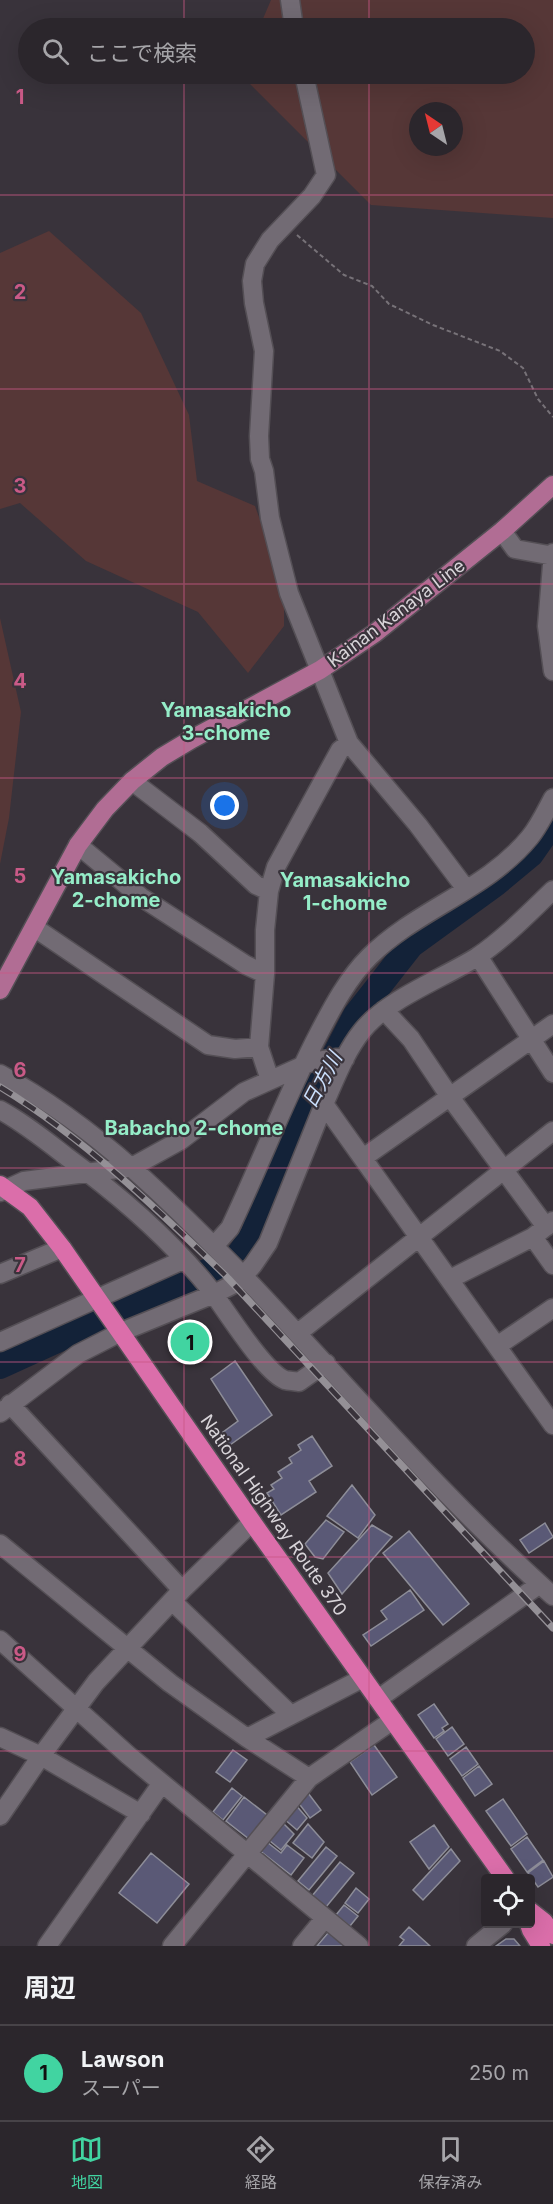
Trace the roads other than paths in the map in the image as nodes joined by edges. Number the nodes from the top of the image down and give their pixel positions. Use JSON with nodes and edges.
{"nodes":[{"id":1,"x":290,"y":0,"type":"edge"},
{"id":2,"x":293,"y":18,"type":"edge"},
{"id":3,"x":306,"y":84,"type":"edge"},
{"id":4,"x":553,"y":485,"type":"edge"},
{"id":5,"x":502,"y":531,"type":"junction"},
{"id":6,"x":553,"y":555,"type":"edge"},
{"id":7,"x":320,"y":670,"type":"junction"},
{"id":8,"x":553,"y":671,"type":"edge"},
{"id":9,"x":349,"y":743,"type":"junction"},
{"id":10,"x":132,"y":781,"type":"junction"},
{"id":11,"x":553,"y":798,"type":"edge"},
{"id":12,"x":78,"y":845,"type":"junction"},
{"id":13,"x":466,"y":889,"type":"junction"},
{"id":14,"x":553,"y":890,"type":"edge"},
{"id":15,"x":269,"y":891,"type":"junction"},
{"id":16,"x":35,"y":928,"type":"junction"},
{"id":17,"x":478,"y":956,"type":"junction"},
{"id":18,"x":265,"y":974,"type":"junction"},
{"id":19,"x":0,"y":990,"type":"edge"},
{"id":20,"x":384,"y":1010,"type":"junction"},
{"id":21,"x":553,"y":1024,"type":"edge"},
{"id":22,"x":531,"y":1039,"type":"junction"},
{"id":23,"x":259,"y":1047,"type":"junction"},
{"id":24,"x":341,"y":1058,"type":"junction"},
{"id":25,"x":307,"y":1063,"type":"junction"},
{"id":26,"x":553,"y":1073,"type":"edge"},
{"id":27,"x":0,"y":1074,"type":"edge"},
{"id":28,"x":270,"y":1080,"type":"junction"},
{"id":29,"x":450,"y":1097,"type":"junction"},
{"id":30,"x":324,"y":1104,"type":"junction"},
{"id":31,"x":0,"y":1110,"type":"edge"},
{"id":32,"x":553,"y":1131,"type":"edge"},
{"id":33,"x":363,"y":1158,"type":"junction"},
{"id":34,"x":132,"y":1167,"type":"junction"},
{"id":35,"x":505,"y":1171,"type":"junction"},
{"id":36,"x":89,"y":1172,"type":"junction"},
{"id":37,"x":2,"y":1189,"type":"edge"},
{"id":38,"x":544,"y":1228,"type":"edge"},
{"id":39,"x":417,"y":1237,"type":"junction"},
{"id":40,"x":62,"y":1248,"type":"junction"},
{"id":41,"x":216,"y":1248,"type":"junction"},
{"id":42,"x":187,"y":1263,"type":"junction"},
{"id":43,"x":553,"y":1265,"type":"edge"},
{"id":44,"x":0,"y":1274,"type":"edge"},
{"id":45,"x":240,"y":1274,"type":"junction"},
{"id":46,"x":450,"y":1279,"type":"junction"},
{"id":47,"x":211,"y":1291,"type":"junction"},
{"id":48,"x":100,"y":1302,"type":"junction"},
{"id":49,"x":553,"y":1308,"type":"edge"},
{"id":50,"x":119,"y":1329,"type":"junction"},
{"id":51,"x":298,"y":1334,"type":"junction"},
{"id":52,"x":0,"y":1341,"type":"edge"},
{"id":53,"x":497,"y":1346,"type":"junction"},
{"id":54,"x":326,"y":1363,"type":"junction"},
{"id":55,"x":5,"y":1408,"type":"edge"},
{"id":56,"x":553,"y":1425,"type":"edge"},
{"id":57,"x":252,"y":1522,"type":"junction"},
{"id":58,"x":4,"y":1554,"type":"edge"},
{"id":59,"x":547,"y":1590,"type":"edge"},
{"id":60,"x":177,"y":1595,"type":"junction"},
{"id":61,"x":0,"y":1640,"type":"edge"},
{"id":62,"x":126,"y":1647,"type":"junction"},
{"id":63,"x":363,"y":1678,"type":"junction"},
{"id":64,"x":378,"y":1699,"type":"junction"},
{"id":65,"x":75,"y":1708,"type":"junction"},
{"id":66,"x":291,"y":1715,"type":"junction"},
{"id":67,"x":393,"y":1720,"type":"junction"},
{"id":68,"x":0,"y":1737,"type":"edge"},
{"id":69,"x":247,"y":1738,"type":"junction"},
{"id":70,"x":41,"y":1756,"type":"junction"},
{"id":71,"x":309,"y":1778,"type":"junction"},
{"id":72,"x":162,"y":1783,"type":"junction"},
{"id":73,"x":141,"y":1814,"type":"junction"},
{"id":74,"x":0,"y":1816,"type":"edge"},
{"id":75,"x":247,"y":1853,"type":"junction"},
{"id":76,"x":502,"y":1874,"type":"edge"},
{"id":77,"x":535,"y":1914,"type":"edge"},
{"id":78,"x":325,"y":1918,"type":"junction"},
{"id":79,"x":497,"y":1928,"type":"edge"},
{"id":80,"x":530,"y":1928,"type":"edge"},
{"id":81,"x":553,"y":1935,"type":"edge"},
{"id":82,"x":47,"y":1946,"type":"edge"},
{"id":83,"x":172,"y":1946,"type":"edge"},
{"id":84,"x":302,"y":1946,"type":"edge"},
{"id":85,"x":359,"y":1946,"type":"edge"},
{"id":86,"x":476,"y":1946,"type":"edge"},
{"id":87,"x":541,"y":1946,"type":"edge"}],
"edges":[{"from":1,"to":2,"type":"street"},
{"from":3,"to":7,"type":"street"},
{"from":4,"to":5,"type":"main road","name":"Kainan Kanaya Line"},
{"from":5,"to":6,"type":"street"},
{"from":5,"to":7,"type":"main road","name":"Kainan Kanaya Line"},
{"from":6,"to":8,"type":"street"},
{"from":7,"to":9,"type":"street"},
{"from":7,"to":10,"type":"main road","name":"Kainan Kanaya Line"},
{"from":9,"to":13,"type":"street"},
{"from":9,"to":15,"type":"street"},
{"from":10,"to":12,"type":"main road","name":"Kainan Kanaya Line"},
{"from":10,"to":15,"type":"street"},
{"from":11,"to":13,"type":"street"},
{"from":12,"to":16,"type":"main road","name":"Kainan Kanaya Line"},
{"from":12,"to":18,"type":"street"},
{"from":13,"to":25,"type":"street"},
{"from":14,"to":17,"type":"street"},
{"from":15,"to":18,"type":"street"},
{"from":16,"to":19,"type":"main road","name":"Kainan Kanaya Line"},
{"from":16,"to":23,"type":"street"},
{"from":17,"to":20,"type":"street"},
{"from":17,"to":22,"type":"street"},
{"from":18,"to":23,"type":"street"},
{"from":20,"to":24,"type":"street"},
{"from":20,"to":29,"type":"street"},
{"from":21,"to":22,"type":"street"},
{"from":22,"to":26,"type":"street"},
{"from":22,"to":29,"type":"street"},
{"from":23,"to":28,"type":"street"},
{"from":24,"to":25,"type":"street"},
{"from":24,"to":30,"type":"street"},
{"from":25,"to":28,"type":"street"},
{"from":25,"to":41,"type":"street"},
{"from":27,"to":34,"type":"street"},
{"from":28,"to":34,"type":"street"},
{"from":29,"to":33,"type":"street"},
{"from":29,"to":35,"type":"street"},
{"from":30,"to":33,"type":"street"},
{"from":30,"to":45,"type":"street"},
{"from":31,"to":36,"type":"street"},
{"from":32,"to":35,"type":"street"},
{"from":33,"to":39,"type":"street"},
{"from":34,"to":36,"type":"street"},
{"from":34,"to":41,"type":"street"},
{"from":35,"to":38,"type":"street"},
{"from":35,"to":39,"type":"street"},
{"from":36,"to":37,"type":"street"},
{"from":36,"to":42,"type":"street"},
{"from":37,"to":40,"type":"highway","name":"National Highway Route 370"},
{"from":38,"to":43,"type":"street"},
{"from":38,"to":46,"type":"street"},
{"from":39,"to":46,"type":"street"},
{"from":39,"to":51,"type":"street"},
{"from":40,"to":44,"type":"street"},
{"from":40,"to":48,"type":"highway","name":"National Highway Route 370"},
{"from":41,"to":45,"type":"street"},
{"from":42,"to":47,"type":"street"},
{"from":42,"to":48,"type":"street"},
{"from":45,"to":47,"type":"street"},
{"from":45,"to":51,"type":"street"},
{"from":46,"to":53,"type":"street"},
{"from":47,"to":50,"type":"street"},
{"from":47,"to":54,"type":"street"},
{"from":48,"to":50,"type":"highway","name":"National Highway Route 370"},
{"from":48,"to":52,"type":"street"},
{"from":49,"to":53,"type":"street"},
{"from":50,"to":55,"type":"street"},
{"from":50,"to":57,"type":"highway","name":"National Highway Route 370"},
{"from":51,"to":54,"type":"street"},
{"from":53,"to":56,"type":"street"},
{"from":54,"to":59,"type":"street"},
{"from":55,"to":60,"type":"street"},
{"from":57,"to":60,"type":"street"},
{"from":57,"to":63,"type":"highway","name":"National Highway Route 370"},
{"from":58,"to":62,"type":"street"},
{"from":59,"to":64,"type":"street"},
{"from":60,"to":62,"type":"street"},
{"from":60,"to":66,"type":"street"},
{"from":61,"to":65,"type":"street"},
{"from":62,"to":65,"type":"street"},
{"from":62,"to":69,"type":"street"},
{"from":63,"to":64,"type":"highway","name":"National Highway Route 370"},
{"from":63,"to":66,"type":"street"},
{"from":64,"to":67,"type":"highway","name":"National Highway Route 370"},
{"from":65,"to":70,"type":"street"},
{"from":65,"to":72,"type":"street"},
{"from":66,"to":69,"type":"street"},
{"from":67,"to":71,"type":"street"},
{"from":67,"to":76,"type":"highway","name":"National Highway Route 370"},
{"from":68,"to":70,"type":"street"},
{"from":69,"to":71,"type":"street"},
{"from":70,"to":73,"type":"street"},
{"from":70,"to":74,"type":"street"},
{"from":71,"to":75,"type":"street"},
{"from":72,"to":73,"type":"street"},
{"from":72,"to":75,"type":"street"},
{"from":73,"to":82,"type":"street"},
{"from":75,"to":78,"type":"street"},
{"from":75,"to":83,"type":"street"},
{"from":77,"to":81,"type":"highway"},
{"from":78,"to":84,"type":"street"},
{"from":78,"to":85,"type":"street"},
{"from":79,"to":86,"type":"street"},
{"from":80,"to":87,"type":"highway"}]}
